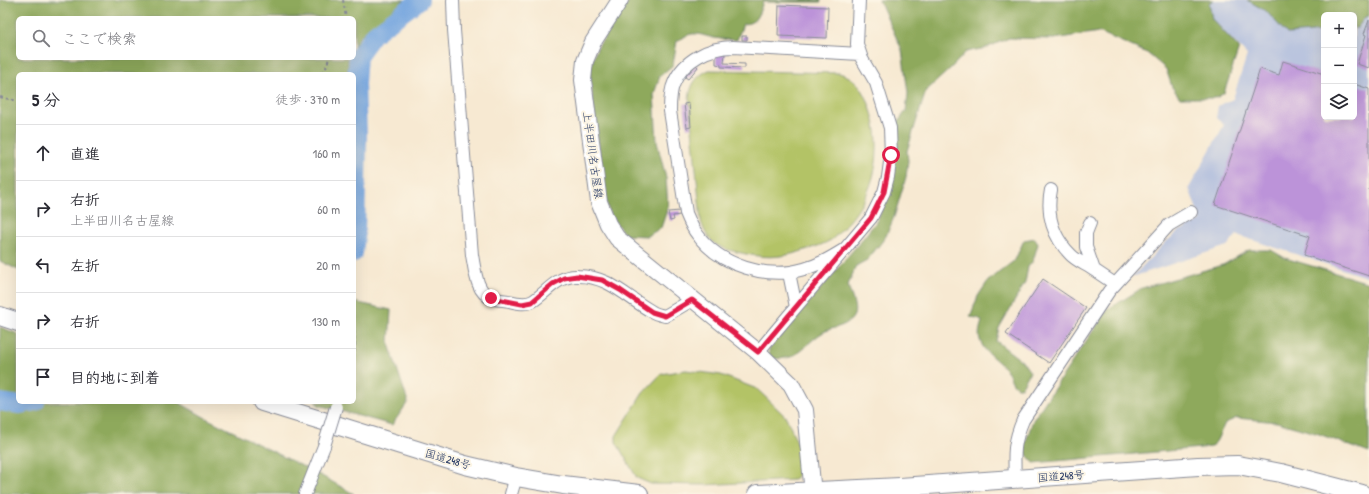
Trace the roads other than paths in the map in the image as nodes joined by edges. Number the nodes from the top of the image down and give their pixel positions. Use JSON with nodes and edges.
{"nodes":[{"id":1,"x":453,"y":0,"type":"edge"},
{"id":2,"x":620,"y":0,"type":"edge"},
{"id":3,"x":859,"y":0,"type":"edge"},
{"id":4,"x":860,"y":54,"type":"junction"},
{"id":5,"x":1051,"y":190,"type":"dead end"},
{"id":6,"x":1191,"y":212,"type":"dead end"},
{"id":7,"x":1090,"y":223,"type":"dead end"},
{"id":8,"x":845,"y":249,"type":"junction"},
{"id":9,"x":1094,"y":270,"type":"junction"},
{"id":10,"x":789,"y":272,"type":"junction"},
{"id":11,"x":1115,"y":284,"type":"junction"},
{"id":12,"x":692,"y":300,"type":"junction"},
{"id":13,"x":796,"y":307,"type":"junction"},
{"id":14,"x":0,"y":316,"type":"edge"},
{"id":15,"x":16,"y":321,"type":"edge"},
{"id":16,"x":758,"y":352,"type":"junction"},
{"id":17,"x":268,"y":404,"type":"edge"},
{"id":18,"x":336,"y":408,"type":"dead end"},
{"id":19,"x":1014,"y":479,"type":"junction"},
{"id":20,"x":514,"y":485,"type":"edge"},
{"id":21,"x":899,"y":490,"type":"edge"},
{"id":22,"x":813,"y":493,"type":"edge"},
{"id":23,"x":306,"y":494,"type":"edge"},
{"id":24,"x":639,"y":494,"type":"edge"},
{"id":25,"x":757,"y":494,"type":"edge"},
{"id":26,"x":1362,"y":494,"type":"edge"}],
"edges":[{"from":1,"to":12,"type":"street"},
{"from":2,"to":12,"type":"main road","name":"上半田川名古屋線"},
{"from":3,"to":4,"type":"street"},
{"from":4,"to":8,"type":"street"},
{"from":4,"to":10,"type":"street"},
{"from":5,"to":9,"type":"street"},
{"from":6,"to":11,"type":"street"},
{"from":7,"to":9,"type":"street"},
{"from":8,"to":10,"type":"street"},
{"from":8,"to":13,"type":"street"},
{"from":9,"to":11,"type":"street"},
{"from":10,"to":13,"type":"street"},
{"from":11,"to":19,"type":"street"},
{"from":12,"to":16,"type":"main road","name":"上半田川名古屋線"},
{"from":13,"to":16,"type":"street"},
{"from":14,"to":15,"type":"highway"},
{"from":16,"to":22,"type":"main road","name":"上半田川名古屋線"},
{"from":17,"to":20,"type":"highway","name":"国道248号"},
{"from":18,"to":23,"type":"street","bridge":true},
{"from":19,"to":21,"type":"highway","name":"国道248号"},
{"from":19,"to":26,"type":"highway","name":"国道248号"},
{"from":20,"to":24,"type":"highway","name":"国道248号"},
{"from":21,"to":22,"type":"highway","name":"国道248号"},
{"from":22,"to":25,"type":"highway","name":"国道248号"}]}
